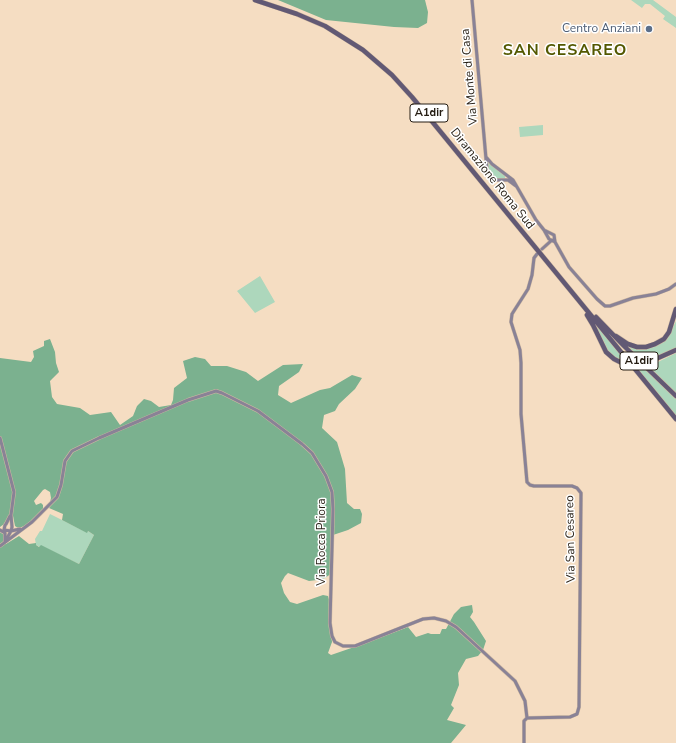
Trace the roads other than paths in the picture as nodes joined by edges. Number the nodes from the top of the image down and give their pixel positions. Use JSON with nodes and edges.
{"nodes":[{"id":1,"x":255,"y":0,"type":"edge"},
{"id":2,"x":263,"y":0,"type":"edge"},
{"id":3,"x":472,"y":0,"type":"edge"},
{"id":4,"x":486,"y":155,"type":"junction"},
{"id":5,"x":516,"y":186,"type":"junction"},
{"id":6,"x":544,"y":230,"type":"junction"},
{"id":7,"x":551,"y":239,"type":"junction"},
{"id":8,"x":542,"y":249,"type":"dead end"},
{"id":9,"x":537,"y":254,"type":"dead end"},
{"id":10,"x":676,"y":284,"type":"edge"},
{"id":11,"x":576,"y":298,"type":"junction"},
{"id":12,"x":676,"y":309,"type":"edge"},
{"id":13,"x":603,"y":325,"type":"junction"},
{"id":14,"x":676,"y":350,"type":"edge"},
{"id":15,"x":649,"y":362,"type":"tunnel mouth"},
{"id":16,"x":624,"y":364,"type":"tunnel mouth"},
{"id":17,"x":676,"y":396,"type":"edge"},
{"id":18,"x":676,"y":419,"type":"edge"},
{"id":19,"x":0,"y":438,"type":"edge"},
{"id":20,"x":11,"y":515,"type":"junction"},
{"id":21,"x":5,"y":525,"type":"junction"},
{"id":22,"x":12,"y":526,"type":"junction"},
{"id":23,"x":24,"y":528,"type":"junction"},
{"id":24,"x":0,"y":529,"type":"edge"},
{"id":25,"x":4,"y":531,"type":"junction"},
{"id":26,"x":11,"y":531,"type":"junction"},
{"id":27,"x":4,"y":542,"type":"junction"},
{"id":28,"x":0,"y":546,"type":"edge"},
{"id":29,"x":527,"y":718,"type":"junction"},
{"id":30,"x":524,"y":743,"type":"edge"}],
"edges":[{"from":1,"to":11,"type":"highway","name":"Diramazione Roma Sud","number":"A1dir"},
{"from":2,"to":13,"type":"highway","name":"Diramazione Roma Sud","number":"A1dir"},
{"from":3,"to":4,"type":"street","name":"Via Monte di Casa"},
{"from":4,"to":5,"type":"street"},
{"from":4,"to":5,"type":"street","name":"Via Monte di Casa"},
{"from":5,"to":6,"type":"street"},
{"from":6,"to":7,"type":"street"},
{"from":6,"to":7,"type":"street"},
{"from":7,"to":8,"type":"street"},
{"from":7,"to":10,"type":"street"},
{"from":9,"to":29,"type":"street","name":"Via San Cesareo"},
{"from":11,"to":16,"type":"highway"},
{"from":11,"to":18,"type":"highway","name":"Diramazione Roma Sud","number":"A1dir"},
{"from":12,"to":13,"type":"highway"},
{"from":13,"to":17,"type":"highway","number":"A1dir"},
{"from":14,"to":15,"type":"highway"},
{"from":19,"to":20,"type":"street"},
{"from":20,"to":21,"type":"street"},
{"from":20,"to":22,"type":"street"},
{"from":21,"to":22,"type":"street"},
{"from":21,"to":24,"type":"street"},
{"from":21,"to":25,"type":"street"},
{"from":22,"to":23,"type":"street"},
{"from":22,"to":26,"type":"street"},
{"from":23,"to":26,"type":"street"},
{"from":23,"to":27,"type":"street","name":"Via Rocca Priora"},
{"from":23,"to":29,"type":"street","name":"Via Rocca Priora"},
{"from":24,"to":25,"type":"street"},
{"from":25,"to":26,"type":"street"},
{"from":25,"to":27,"type":"street"},
{"from":26,"to":27,"type":"street"},
{"from":27,"to":28,"type":"street"},
{"from":29,"to":30,"type":"street"}]}
